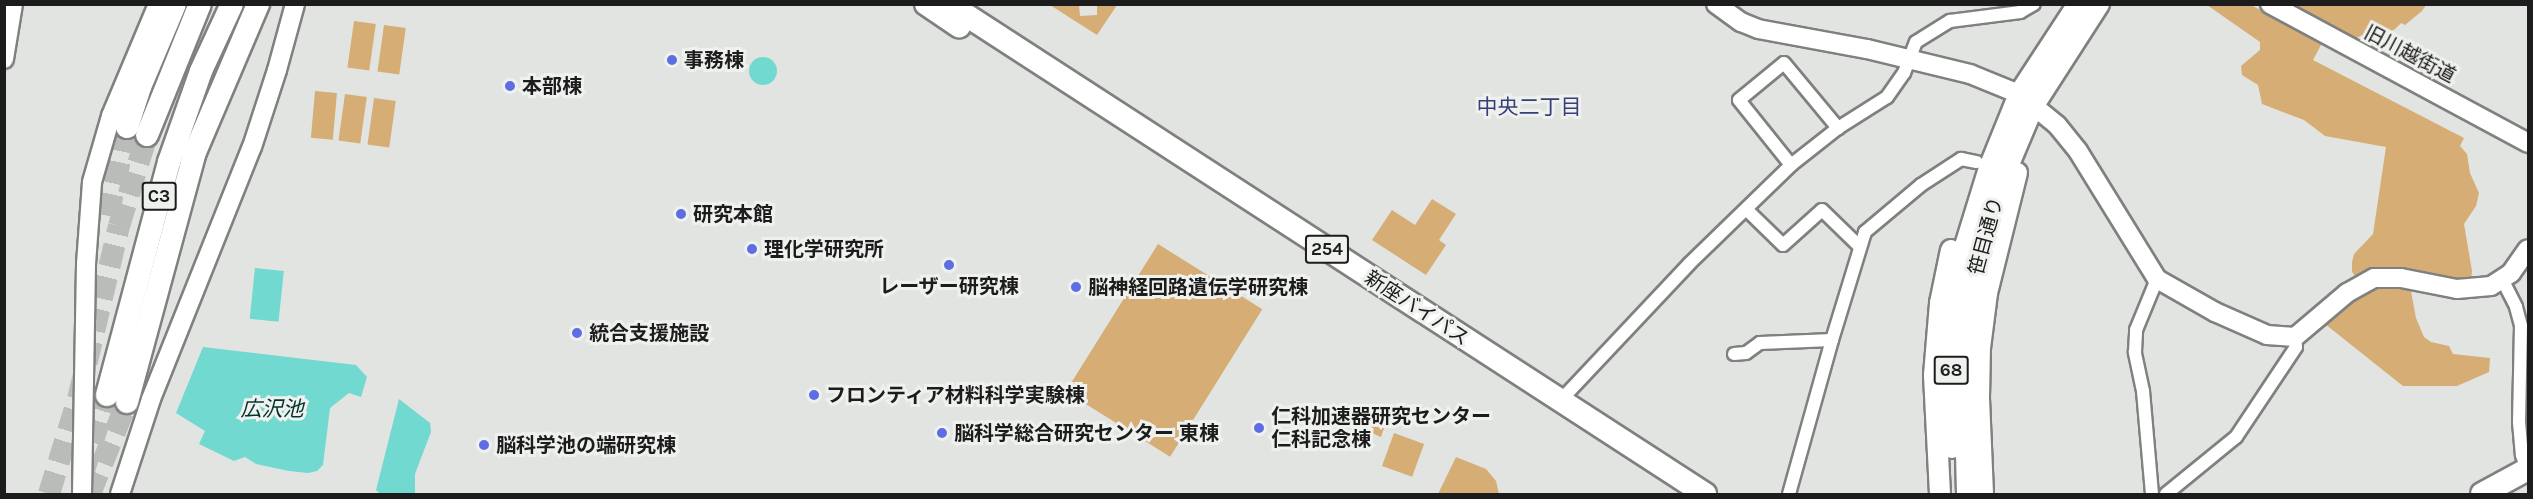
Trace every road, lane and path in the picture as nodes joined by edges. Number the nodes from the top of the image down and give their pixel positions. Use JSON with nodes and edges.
{"nodes":[{"id":1,"x":13,"y":4,"type":"edge"},
{"id":2,"x":158,"y":4,"type":"edge"},
{"id":3,"x":175,"y":4,"type":"edge"},
{"id":4,"x":200,"y":4,"type":"edge"},
{"id":5,"x":232,"y":4,"type":"edge"},
{"id":6,"x":258,"y":4,"type":"edge"},
{"id":7,"x":295,"y":4,"type":"edge"},
{"id":8,"x":926,"y":4,"type":"edge"},
{"id":9,"x":949,"y":4,"type":"edge"},
{"id":10,"x":1716,"y":4,"type":"edge"},
{"id":11,"x":2034,"y":4,"type":"edge"},
{"id":12,"x":2078,"y":4,"type":"edge"},
{"id":13,"x":2099,"y":4,"type":"edge"},
{"id":14,"x":2270,"y":4,"type":"edge"},
{"id":15,"x":4,"y":59,"type":"edge"},
{"id":16,"x":1907,"y":59,"type":"junction"},
{"id":17,"x":2027,"y":100,"type":"junction"},
{"id":18,"x":1838,"y":128,"type":"junction"},
{"id":19,"x":2020,"y":138,"type":"junction"},
{"id":20,"x":2529,"y":143,"type":"edge"},
{"id":21,"x":1997,"y":147,"type":"junction"},
{"id":22,"x":1977,"y":162,"type":"junction"},
{"id":23,"x":1791,"y":165,"type":"junction"},
{"id":24,"x":1747,"y":210,"type":"junction"},
{"id":25,"x":1859,"y":246,"type":"junction"},
{"id":26,"x":1972,"y":248,"type":"junction"},
{"id":27,"x":2529,"y":249,"type":"edge"},
{"id":28,"x":2157,"y":279,"type":"junction"},
{"id":29,"x":2502,"y":279,"type":"junction"},
{"id":30,"x":2295,"y":337,"type":"junction"},
{"id":31,"x":1832,"y":340,"type":"junction"},
{"id":32,"x":1734,"y":354,"type":"dead end"},
{"id":33,"x":1560,"y":400,"type":"junction"},
{"id":34,"x":2528,"y":473,"type":"edge"},
{"id":35,"x":82,"y":495,"type":"edge"},
{"id":36,"x":120,"y":495,"type":"edge"},
{"id":37,"x":1680,"y":495,"type":"edge"},
{"id":38,"x":1705,"y":495,"type":"edge"},
{"id":39,"x":1789,"y":495,"type":"edge"},
{"id":40,"x":1940,"y":495,"type":"edge"},
{"id":41,"x":1954,"y":495,"type":"edge"},
{"id":42,"x":1967,"y":495,"type":"edge"},
{"id":43,"x":1983,"y":495,"type":"edge"},
{"id":44,"x":2152,"y":495,"type":"edge"},
{"id":45,"x":2166,"y":495,"type":"edge"},
{"id":46,"x":2482,"y":495,"type":"edge"},
{"id":47,"x":2507,"y":495,"type":"edge"}],
"edges":[{"from":1,"to":15,"type":"street"},
{"from":2,"to":35,"type":"street"},
{"from":3,"to":4,"type":"highway"},
{"from":5,"to":6,"type":"highway","number":"C3"},
{"from":7,"to":36,"type":"street"},
{"from":8,"to":37,"type":"highway","name":"新座バイパス","number":"254"},
{"from":9,"to":33,"type":"highway","name":"新座バイパス","number":"254"},
{"from":10,"to":16,"type":"street"},
{"from":11,"to":16,"type":"street"},
{"from":12,"to":17,"type":"main road","name":"笹目通り","number":"68"},
{"from":13,"to":17,"type":"main road","name":"笹目通り","number":"68"},
{"from":14,"to":20,"type":"street","name":"旧川越街道"},
{"from":16,"to":17,"type":"street"},
{"from":16,"to":18,"type":"street"},
{"from":17,"to":19,"type":"main road","name":"笹目通り","number":"68"},
{"from":17,"to":21,"type":"main road","name":"笹目通り","number":"68"},
{"from":17,"to":28,"type":"street"},
{"from":18,"to":23,"type":"street"},
{"from":18,"to":23,"type":"street"},
{"from":19,"to":26,"type":"main road","name":"笹目通り","number":"68"},
{"from":19,"to":43,"type":"main road"},
{"from":21,"to":22,"type":"main road"},
{"from":21,"to":26,"type":"main road","name":"笹目通り","number":"68"},
{"from":22,"to":25,"type":"street"},
{"from":22,"to":40,"type":"main road"},
{"from":23,"to":24,"type":"street"},
{"from":24,"to":25,"type":"street"},
{"from":24,"to":33,"type":"street"},
{"from":25,"to":31,"type":"street"},
{"from":26,"to":41,"type":"main road","name":"笹目通り","number":"68"},
{"from":26,"to":42,"type":"main road","name":"笹目通り","number":"68"},
{"from":27,"to":29,"type":"street"},
{"from":28,"to":30,"type":"street"},
{"from":28,"to":44,"type":"street"},
{"from":29,"to":30,"type":"street"},
{"from":29,"to":34,"type":"street"},
{"from":30,"to":45,"type":"street"},
{"from":31,"to":32,"type":"street"},
{"from":31,"to":39,"type":"street"},
{"from":33,"to":38,"type":"highway","name":"新座バイパス","number":"254"},
{"from":34,"to":46,"type":"highway"},
{"from":34,"to":47,"type":"highway"}]}
